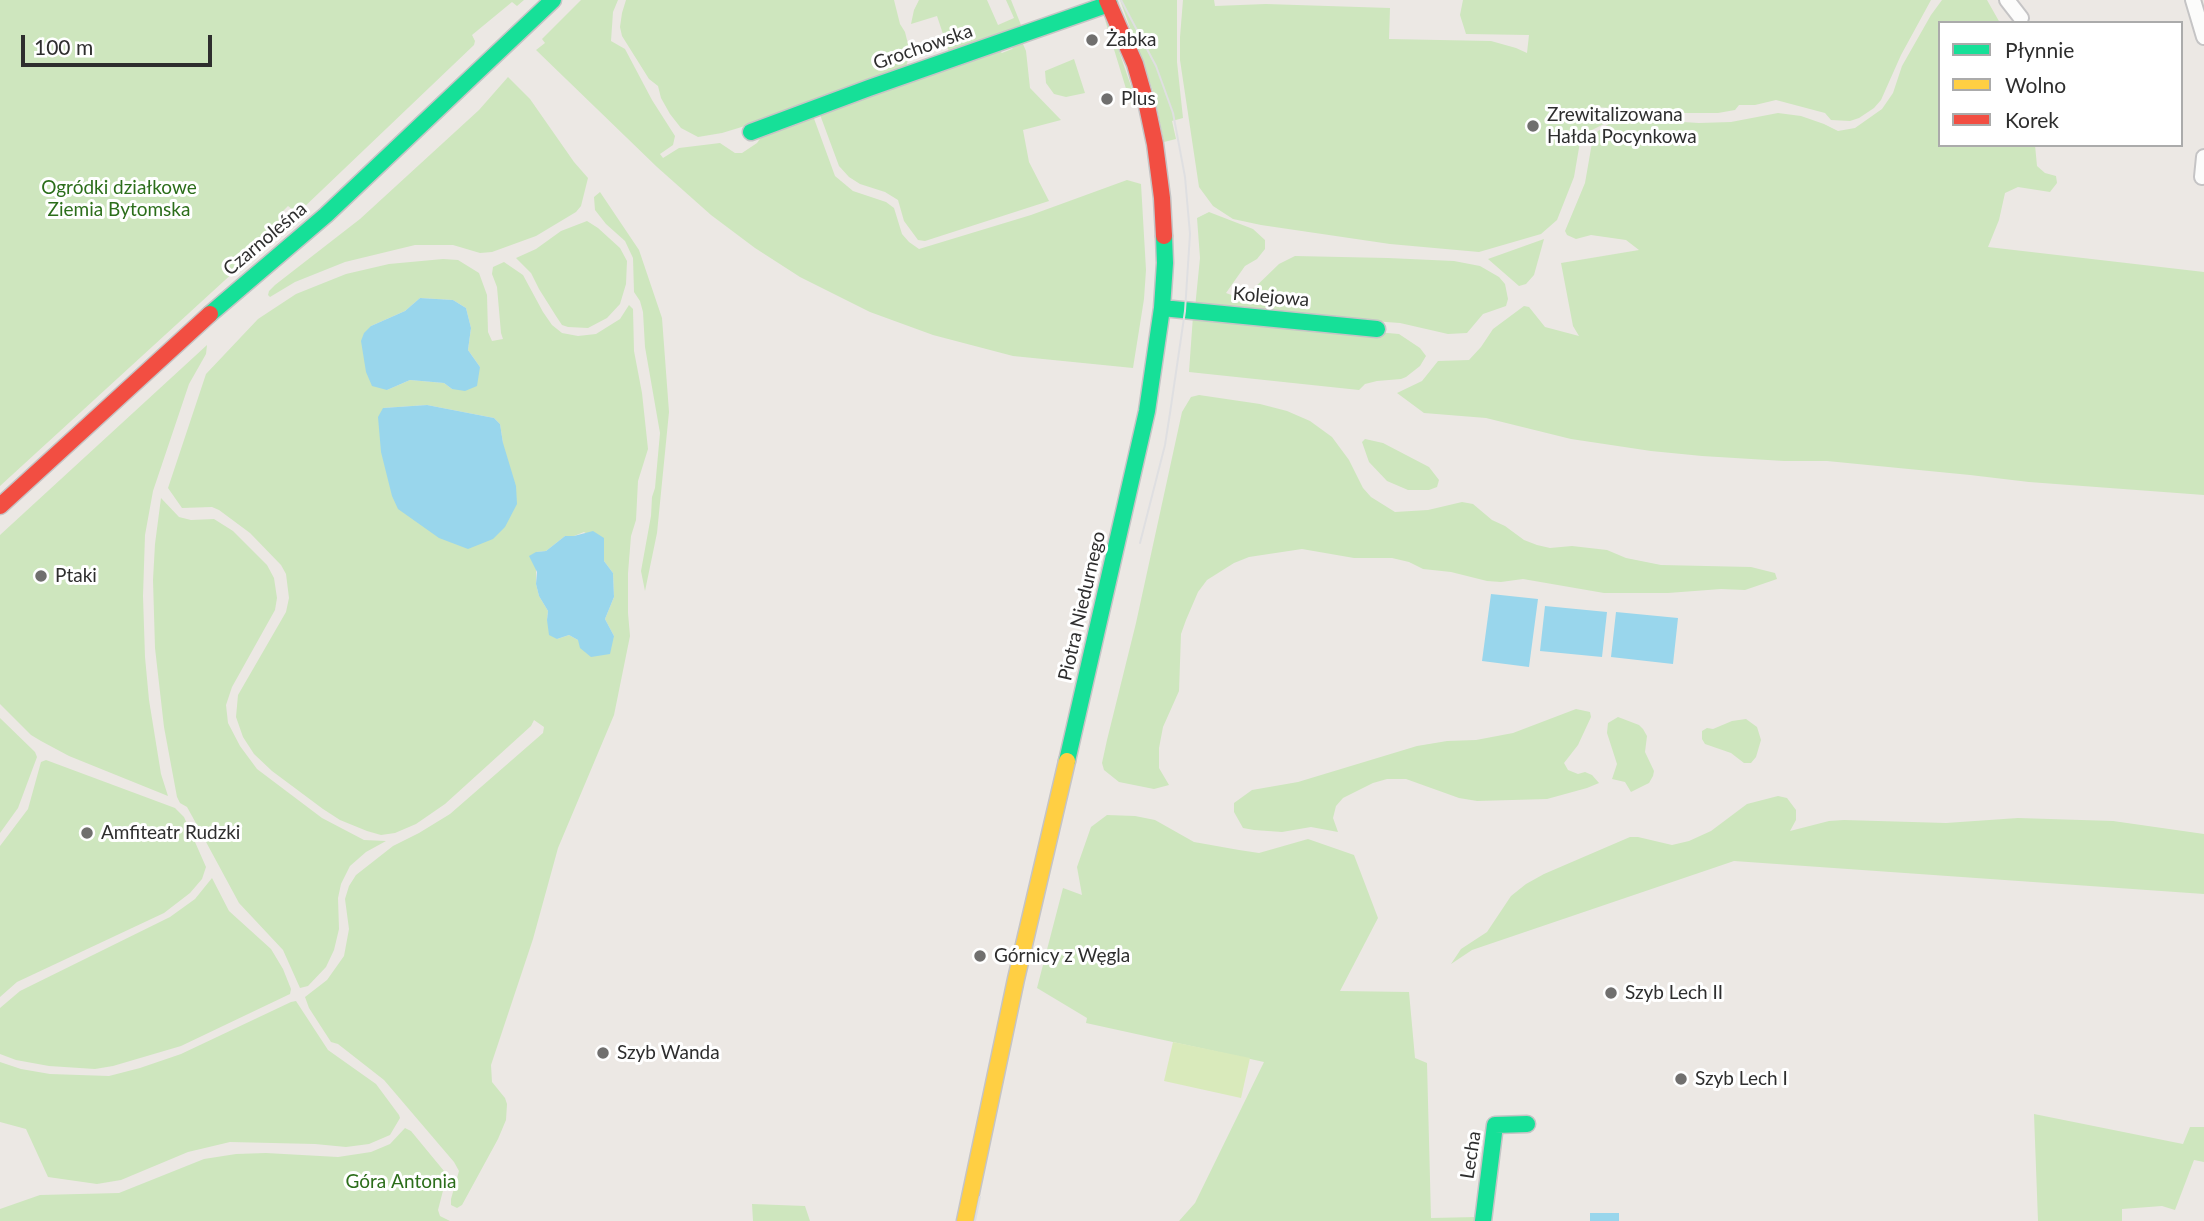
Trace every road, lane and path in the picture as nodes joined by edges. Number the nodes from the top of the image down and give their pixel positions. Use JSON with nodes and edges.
{"nodes":[{"id":1,"x":553,"y":0,"type":"edge"},
{"id":2,"x":2007,"y":0,"type":"edge"},
{"id":3,"x":2193,"y":0,"type":"edge"},
{"id":4,"x":1108,"y":2,"type":"edge"},
{"id":5,"x":2021,"y":18,"type":"dead end"},
{"id":6,"x":2204,"y":37,"type":"edge"},
{"id":7,"x":751,"y":132,"type":"dead end"},
{"id":8,"x":2204,"y":158,"type":"edge"},
{"id":9,"x":2202,"y":177,"type":"dead end"},
{"id":10,"x":1162,"y":308,"type":"junction"},
{"id":11,"x":1377,"y":329,"type":"dead end"},
{"id":12,"x":0,"y":506,"type":"edge"},
{"id":13,"x":1527,"y":1124,"type":"dead end"},
{"id":14,"x":965,"y":1221,"type":"edge"},
{"id":15,"x":1483,"y":1221,"type":"edge"}],
"edges":[{"from":1,"to":12,"type":"street","name":"Czarnoleśna"},
{"from":2,"to":5,"type":"street"},
{"from":3,"to":6,"type":"street"},
{"from":4,"to":7,"type":"street","name":"Grochowska"},
{"from":4,"to":10,"type":"street","name":"Piotra Niedurnego"},
{"from":8,"to":9,"type":"street"},
{"from":10,"to":11,"type":"street","name":"Kolejowa"},
{"from":10,"to":14,"type":"street","name":"Piotra Niedurnego"},
{"from":13,"to":15,"type":"street","name":"Lecha"}]}
